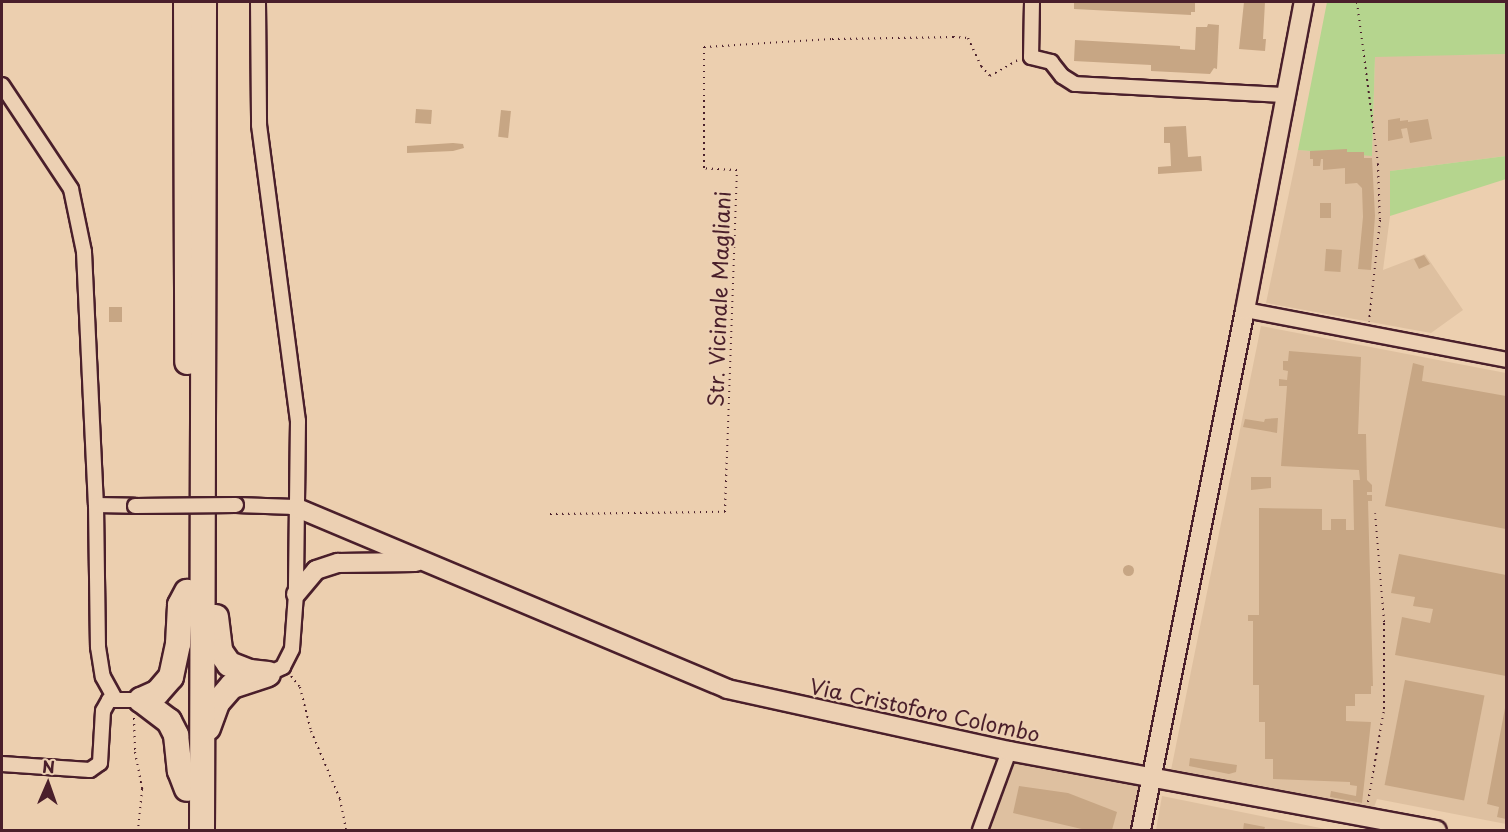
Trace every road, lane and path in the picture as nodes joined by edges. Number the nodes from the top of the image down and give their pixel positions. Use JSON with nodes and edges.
{"nodes":[{"id":1,"x":186,"y":2,"type":"edge"},
{"id":2,"x":204,"y":2,"type":"edge"},
{"id":3,"x":258,"y":2,"type":"edge"},
{"id":4,"x":1032,"y":2,"type":"edge"},
{"id":5,"x":1304,"y":2,"type":"edge"},
{"id":6,"x":1357,"y":2,"type":"edge"},
{"id":7,"x":1031,"y":57,"type":"junction"},
{"id":8,"x":2,"y":85,"type":"edge"},
{"id":9,"x":1286,"y":95,"type":"junction"},
{"id":10,"x":1245,"y":310,"type":"junction"},
{"id":11,"x":1367,"y":333,"type":"junction"},
{"id":12,"x":1506,"y":360,"type":"edge"},
{"id":13,"x":96,"y":505,"type":"junction"},
{"id":14,"x":295,"y":507,"type":"junction"},
{"id":15,"x":1375,"y":513,"type":"dead end"},
{"id":16,"x":550,"y":514,"type":"dead end"},
{"id":17,"x":204,"y":561,"type":"junction"},
{"id":18,"x":423,"y":562,"type":"junction"},
{"id":19,"x":187,"y":592,"type":"junction"},
{"id":20,"x":296,"y":594,"type":"junction"},
{"id":21,"x":276,"y":670,"type":"junction"},
{"id":22,"x":115,"y":699,"type":"junction"},
{"id":23,"x":137,"y":700,"type":"junction"},
{"id":24,"x":203,"y":747,"type":"junction"},
{"id":25,"x":1009,"y":751,"type":"junction"},
{"id":26,"x":2,"y":764,"type":"edge"},
{"id":27,"x":1151,"y":776,"type":"junction"},
{"id":28,"x":187,"y":789,"type":"junction"},
{"id":29,"x":1366,"y":817,"type":"junction"},
{"id":30,"x":138,"y":831,"type":"edge"},
{"id":31,"x":187,"y":831,"type":"edge"},
{"id":32,"x":202,"y":831,"type":"edge"},
{"id":33,"x":346,"y":831,"type":"edge"},
{"id":34,"x":980,"y":831,"type":"edge"},
{"id":35,"x":1141,"y":831,"type":"edge"},
{"id":36,"x":1437,"y":831,"type":"edge"}],
"edges":[{"from":1,"to":19,"type":"highway"},
{"from":2,"to":17,"type":"highway"},
{"from":3,"to":14,"type":"street"},
{"from":4,"to":7,"type":"street"},
{"from":5,"to":9,"type":"main road"},
{"from":6,"to":11,"type":"path"},
{"from":7,"to":9,"type":"street"},
{"from":7,"to":16,"type":"path","name":"Str. Vicinale Magliani"},
{"from":8,"to":13,"type":"street"},
{"from":9,"to":10,"type":"main road"},
{"from":10,"to":11,"type":"street"},
{"from":10,"to":27,"type":"main road"},
{"from":11,"to":12,"type":"street"},
{"from":13,"to":14,"type":"street","bridge":true},
{"from":13,"to":22,"type":"street"},
{"from":14,"to":18,"type":"main road","name":"Via Cristoforo Colombo"},
{"from":14,"to":20,"type":"street"},
{"from":15,"to":29,"type":"path"},
{"from":17,"to":21,"type":"highway"},
{"from":17,"to":24,"type":"highway"},
{"from":18,"to":20,"type":"main road"},
{"from":18,"to":25,"type":"main road","name":"Via Cristoforo Colombo"},
{"from":19,"to":23,"type":"highway"},
{"from":19,"to":28,"type":"highway"},
{"from":20,"to":21,"type":"street"},
{"from":21,"to":24,"type":"highway"},
{"from":21,"to":33,"type":"path"},
{"from":22,"to":23,"type":"street"},
{"from":22,"to":26,"type":"street"},
{"from":23,"to":28,"type":"highway"},
{"from":23,"to":30,"type":"path"},
{"from":24,"to":32,"type":"highway"},
{"from":25,"to":27,"type":"main road","name":"Via Cristoforo Colombo"},
{"from":25,"to":34,"type":"street"},
{"from":27,"to":29,"type":"main road","name":"Via Cristoforo Colombo"},
{"from":27,"to":35,"type":"main road"},
{"from":28,"to":31,"type":"highway"},
{"from":29,"to":36,"type":"main road","name":"Via Cristoforo Colombo"}]}
